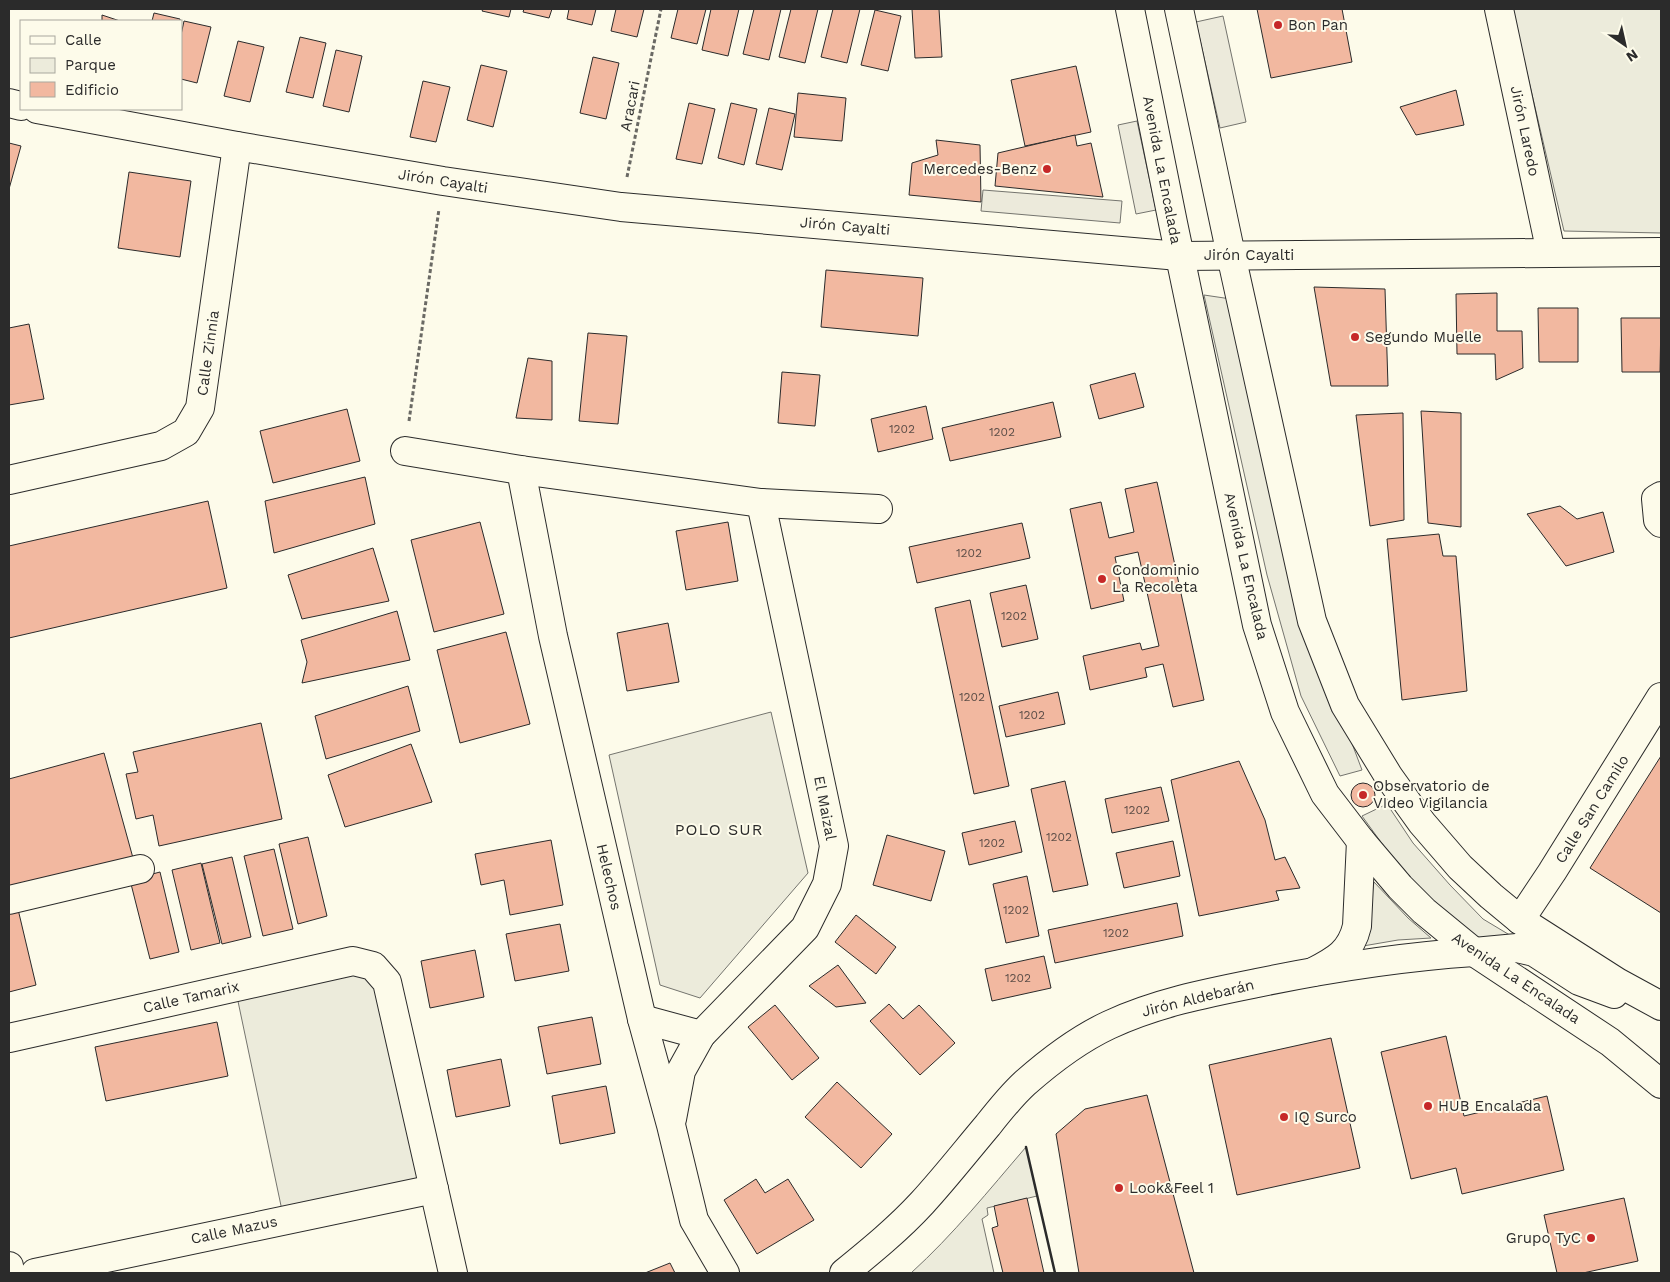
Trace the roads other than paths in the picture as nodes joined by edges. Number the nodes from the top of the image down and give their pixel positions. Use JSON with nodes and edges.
{"nodes":[{"id":1,"x":1130,"y":9,"type":"edge"},
{"id":2,"x":1179,"y":9,"type":"edge"},
{"id":3,"x":1499,"y":9,"type":"edge"},
{"id":4,"x":42,"y":110,"type":"edge"},
{"id":5,"x":237,"y":146,"type":"junction"},
{"id":6,"x":1661,"y":252,"type":"edge"},
{"id":7,"x":1551,"y":253,"type":"junction"},
{"id":8,"x":1231,"y":255,"type":"junction"},
{"id":9,"x":1180,"y":256,"type":"junction"},
{"id":10,"x":405,"y":452,"type":"road end"},
{"id":11,"x":521,"y":470,"type":"junction"},
{"id":12,"x":9,"y":480,"type":"edge"},
{"id":13,"x":1661,"y":496,"type":"edge"},
{"id":14,"x":761,"y":503,"type":"junction"},
{"id":15,"x":878,"y":509,"type":"dead end"},
{"id":16,"x":1661,"y":523,"type":"edge"},
{"id":17,"x":1661,"y":696,"type":"edge"},
{"id":18,"x":1361,"y":841,"type":"junction"},
{"id":19,"x":140,"y":869,"type":"dead end"},
{"id":20,"x":9,"y":900,"type":"edge"},
{"id":21,"x":1520,"y":920,"type":"junction"},
{"id":22,"x":1474,"y":952,"type":"junction"},
{"id":23,"x":1313,"y":972,"type":"junction"},
{"id":24,"x":1661,"y":1006,"type":"edge"},
{"id":25,"x":642,"y":1019,"type":"junction"},
{"id":26,"x":701,"y":1035,"type":"junction"},
{"id":27,"x":9,"y":1038,"type":"edge"},
{"id":28,"x":1661,"y":1084,"type":"edge"},
{"id":29,"x":671,"y":1126,"type":"junction"},
{"id":30,"x":434,"y":1189,"type":"junction"},
{"id":31,"x":9,"y":1266,"type":"edge"},
{"id":32,"x":10,"y":1273,"type":"edge"},
{"id":33,"x":35,"y":1273,"type":"edge"},
{"id":34,"x":453,"y":1273,"type":"edge"},
{"id":35,"x":725,"y":1273,"type":"edge"},
{"id":36,"x":844,"y":1273,"type":"edge"}],
"edges":[{"from":1,"to":9,"type":"street","name":"Avenida La Encalada"},
{"from":2,"to":8,"type":"street"},
{"from":3,"to":7,"type":"street","name":"Jirón Laredo"},
{"from":4,"to":5,"type":"street","name":"Jirón Cayalti"},
{"from":5,"to":9,"type":"street","name":"Jirón Cayalti"},
{"from":5,"to":12,"type":"street","name":"Calle Zinnia"},
{"from":6,"to":7,"type":"street","name":"Jirón Cayalti"},
{"from":7,"to":8,"type":"street","name":"Jirón Cayalti"},
{"from":8,"to":9,"type":"street","name":"Jirón Cayalti"},
{"from":8,"to":21,"type":"street"},
{"from":9,"to":18,"type":"street","name":"Avenida La Encalada"},
{"from":10,"to":11,"type":"street"},
{"from":11,"to":14,"type":"street"},
{"from":11,"to":25,"type":"street","name":"Helechos"},
{"from":13,"to":16,"type":"street"},
{"from":14,"to":15,"type":"street"},
{"from":14,"to":26,"type":"street","name":"El Maizal"},
{"from":17,"to":21,"type":"street","name":"Calle San Camilo"},
{"from":18,"to":22,"type":"street","name":"Avenida La Encalada"},
{"from":18,"to":23,"type":"street"},
{"from":19,"to":20,"type":"street"},
{"from":21,"to":24,"type":"street"},
{"from":22,"to":23,"type":"street","name":"Jirón Aldebarán"},
{"from":22,"to":24,"type":"street","name":"Jirón Aldebarán"},
{"from":22,"to":28,"type":"street","name":"Avenida La Encalada"},
{"from":23,"to":36,"type":"street","name":"Jirón Aldebarán"},
{"from":25,"to":26,"type":"street"},
{"from":25,"to":29,"type":"street","name":"Helechos"},
{"from":26,"to":29,"type":"street","name":"El Maizal"},
{"from":27,"to":30,"type":"street","name":"Calle Tamarix"},
{"from":29,"to":35,"type":"street","name":"Helechos"},
{"from":30,"to":33,"type":"street","name":"Calle Mazus"},
{"from":30,"to":34,"type":"street"},
{"from":31,"to":32,"type":"street"}]}
